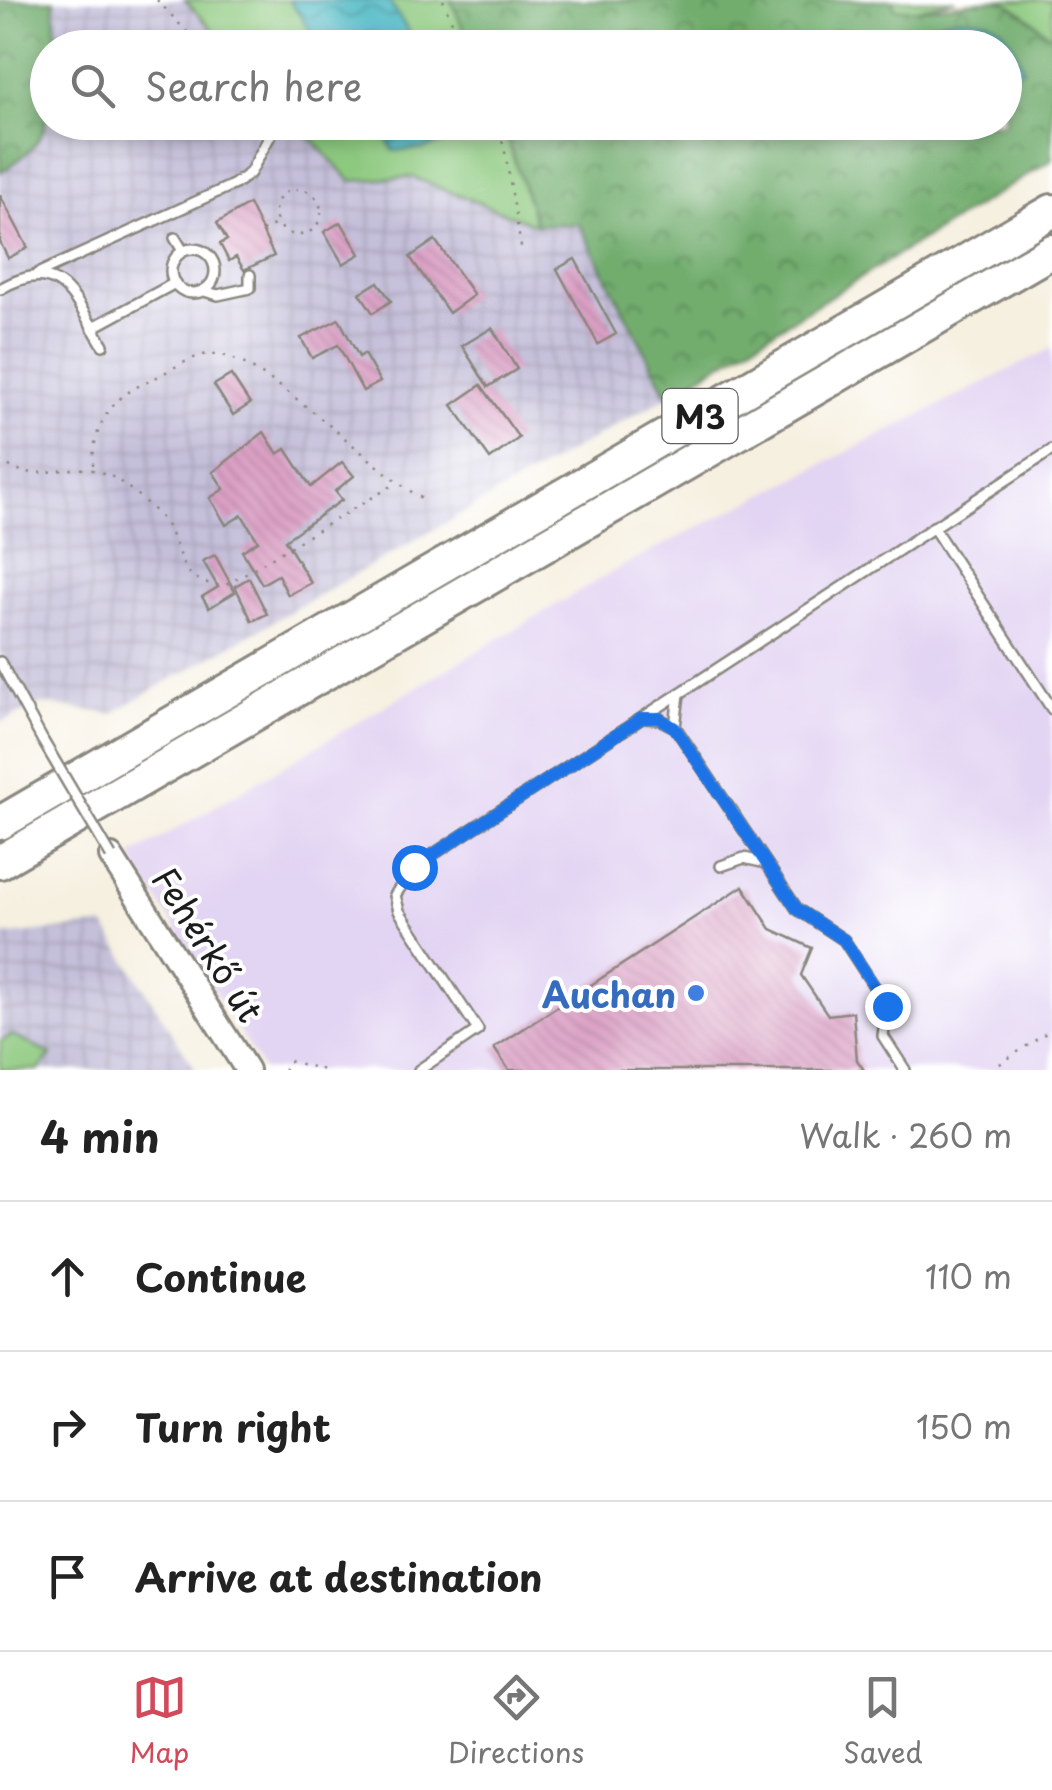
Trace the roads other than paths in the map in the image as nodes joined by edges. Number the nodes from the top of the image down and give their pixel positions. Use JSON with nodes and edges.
{"nodes":[{"id":1,"x":268,"y":140,"type":"edge"},
{"id":2,"x":1052,"y":203,"type":"edge"},
{"id":3,"x":1052,"y":212,"type":"edge"},
{"id":4,"x":174,"y":238,"type":"dead end"},
{"id":5,"x":994,"y":245,"type":"junction"},
{"id":6,"x":1052,"y":251,"type":"edge"},
{"id":7,"x":183,"y":252,"type":"junction"},
{"id":8,"x":1052,"y":273,"type":"edge"},
{"id":9,"x":37,"y":274,"type":"junction"},
{"id":10,"x":250,"y":275,"type":"dead end"},
{"id":11,"x":174,"y":283,"type":"junction"},
{"id":12,"x":0,"y":290,"type":"edge"},
{"id":13,"x":204,"y":291,"type":"junction"},
{"id":14,"x":92,"y":328,"type":"junction"},
{"id":15,"x":895,"y":343,"type":"junction"},
{"id":16,"x":102,"y":346,"type":"dead end"},
{"id":17,"x":1052,"y":450,"type":"edge"},
{"id":18,"x":933,"y":528,"type":"junction"},
{"id":19,"x":0,"y":662,"type":"edge"},
{"id":20,"x":680,"y":694,"type":"junction"},
{"id":21,"x":1052,"y":709,"type":"edge"},
{"id":22,"x":642,"y":718,"type":"junction"},
{"id":23,"x":675,"y":728,"type":"junction"},
{"id":24,"x":0,"y":822,"type":"edge"},
{"id":25,"x":111,"y":856,"type":"joint"},
{"id":26,"x":0,"y":862,"type":"edge"},
{"id":27,"x":766,"y":863,"type":"junction"},
{"id":28,"x":721,"y":866,"type":"dead end"},
{"id":29,"x":247,"y":1070,"type":"edge"},
{"id":30,"x":419,"y":1070,"type":"edge"},
{"id":31,"x":905,"y":1070,"type":"edge"}],
"edges":[{"from":1,"to":9,"type":"lane"},
{"from":2,"to":5,"type":"highway"},
{"from":3,"to":5,"type":"highway","number":"M3"},
{"from":4,"to":7,"type":"lane"},
{"from":5,"to":24,"type":"highway","number":"M3"},
{"from":6,"to":15,"type":"highway","number":"M3"},
{"from":7,"to":11,"type":"lane"},
{"from":7,"to":13,"type":"lane"},
{"from":8,"to":15,"type":"highway"},
{"from":9,"to":12,"type":"lane"},
{"from":9,"to":14,"type":"lane"},
{"from":10,"to":13,"type":"lane"},
{"from":11,"to":13,"type":"lane"},
{"from":11,"to":14,"type":"lane"},
{"from":14,"to":16,"type":"lane"},
{"from":15,"to":26,"type":"highway","number":"M3"},
{"from":17,"to":18,"type":"lane"},
{"from":18,"to":20,"type":"lane"},
{"from":18,"to":21,"type":"lane"},
{"from":19,"to":25,"type":"lane","bridge":true},
{"from":20,"to":22,"type":"lane"},
{"from":20,"to":23,"type":"lane"},
{"from":22,"to":23,"type":"lane"},
{"from":22,"to":30,"type":"lane"},
{"from":23,"to":27,"type":"lane"},
{"from":25,"to":29,"type":"street","name":"Fehérkő út"},
{"from":27,"to":28,"type":"lane"},
{"from":27,"to":31,"type":"lane"}]}
